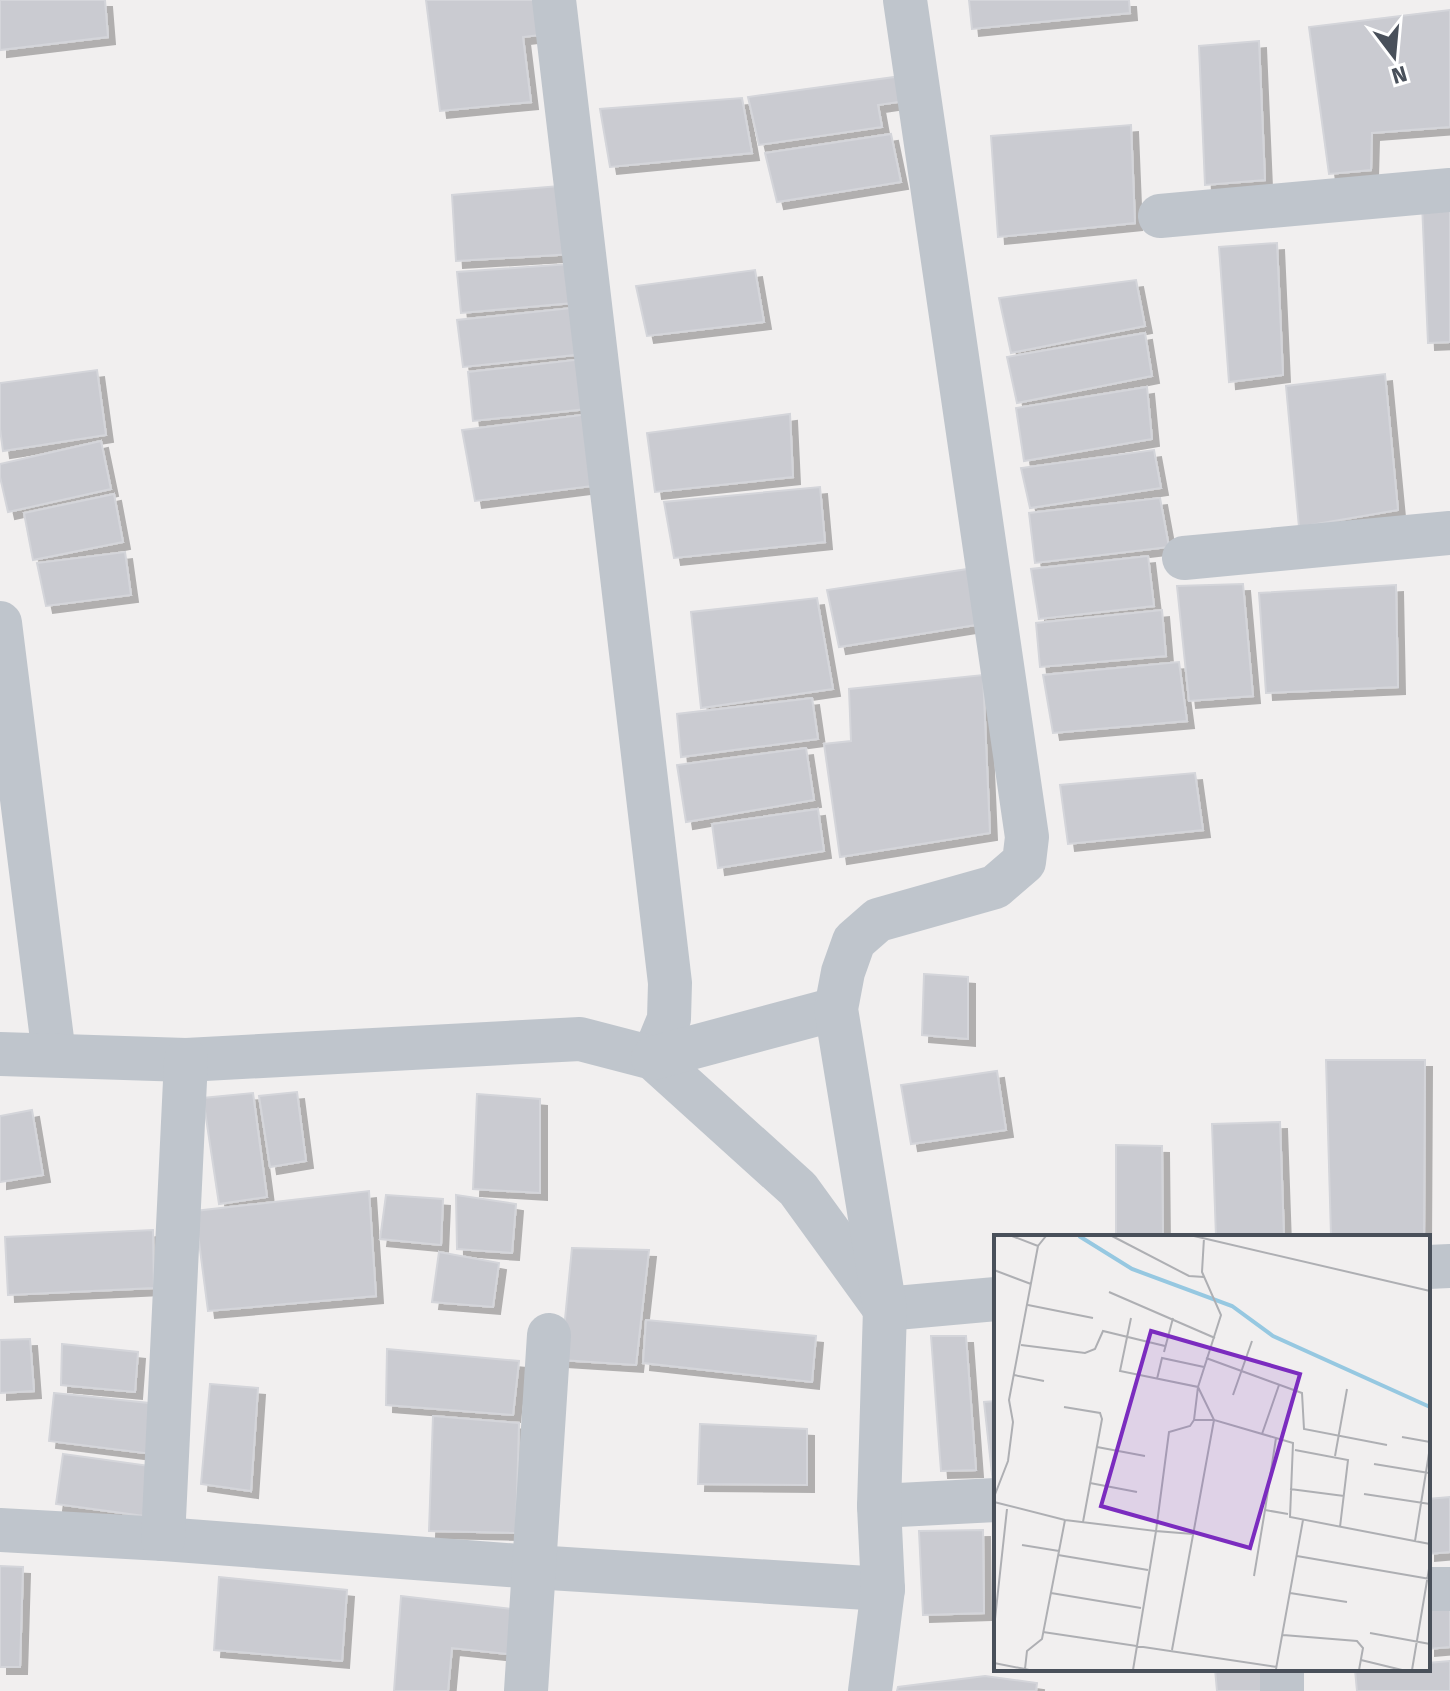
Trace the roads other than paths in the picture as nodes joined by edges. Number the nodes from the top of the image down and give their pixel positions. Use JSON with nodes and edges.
{"nodes":[{"id":1,"x":554,"y":0,"type":"edge"},
{"id":2,"x":905,"y":0,"type":"edge"},
{"id":3,"x":1450,"y":190,"type":"edge"},
{"id":4,"x":1160,"y":216,"type":"dead end"},
{"id":5,"x":1450,"y":533,"type":"edge"},
{"id":6,"x":1184,"y":558,"type":"dead end"},
{"id":7,"x":0,"y":623,"type":"edge"},
{"id":8,"x":836,"y":1009,"type":"junction"},
{"id":9,"x":0,"y":1054,"type":"edge"},
{"id":10,"x":54,"y":1055,"type":"junction"},
{"id":11,"x":653,"y":1058,"type":"junction"},
{"id":12,"x":186,"y":1060,"type":"junction"},
{"id":13,"x":1450,"y":1266,"type":"edge"},
{"id":14,"x":1430,"y":1267,"type":"edge"},
{"id":15,"x":994,"y":1299,"type":"edge"},
{"id":16,"x":885,"y":1309,"type":"junction"},
{"id":17,"x":549,"y":1335,"type":"dead end"},
{"id":18,"x":994,"y":1500,"type":"edge"},
{"id":19,"x":879,"y":1506,"type":"junction"},
{"id":20,"x":0,"y":1530,"type":"edge"},
{"id":21,"x":163,"y":1539,"type":"junction"},
{"id":22,"x":534,"y":1567,"type":"junction"},
{"id":23,"x":883,"y":1589,"type":"junction"},
{"id":24,"x":526,"y":1691,"type":"edge"},
{"id":25,"x":870,"y":1691,"type":"edge"}],
"edges":[{"from":1,"to":11,"type":"street"},
{"from":2,"to":8,"type":"street"},
{"from":3,"to":4,"type":"street"},
{"from":5,"to":6,"type":"street"},
{"from":7,"to":10,"type":"street"},
{"from":8,"to":11,"type":"street"},
{"from":8,"to":16,"type":"street"},
{"from":9,"to":10,"type":"street"},
{"from":10,"to":12,"type":"street"},
{"from":11,"to":12,"type":"street"},
{"from":11,"to":16,"type":"street"},
{"from":12,"to":21,"type":"street"},
{"from":13,"to":14,"type":"street"},
{"from":15,"to":16,"type":"street"},
{"from":16,"to":19,"type":"street"},
{"from":17,"to":22,"type":"street"},
{"from":18,"to":19,"type":"street"},
{"from":19,"to":23,"type":"street"},
{"from":20,"to":21,"type":"street"},
{"from":21,"to":22,"type":"street"},
{"from":22,"to":23,"type":"street"},
{"from":22,"to":24,"type":"street"},
{"from":23,"to":25,"type":"street"}]}
